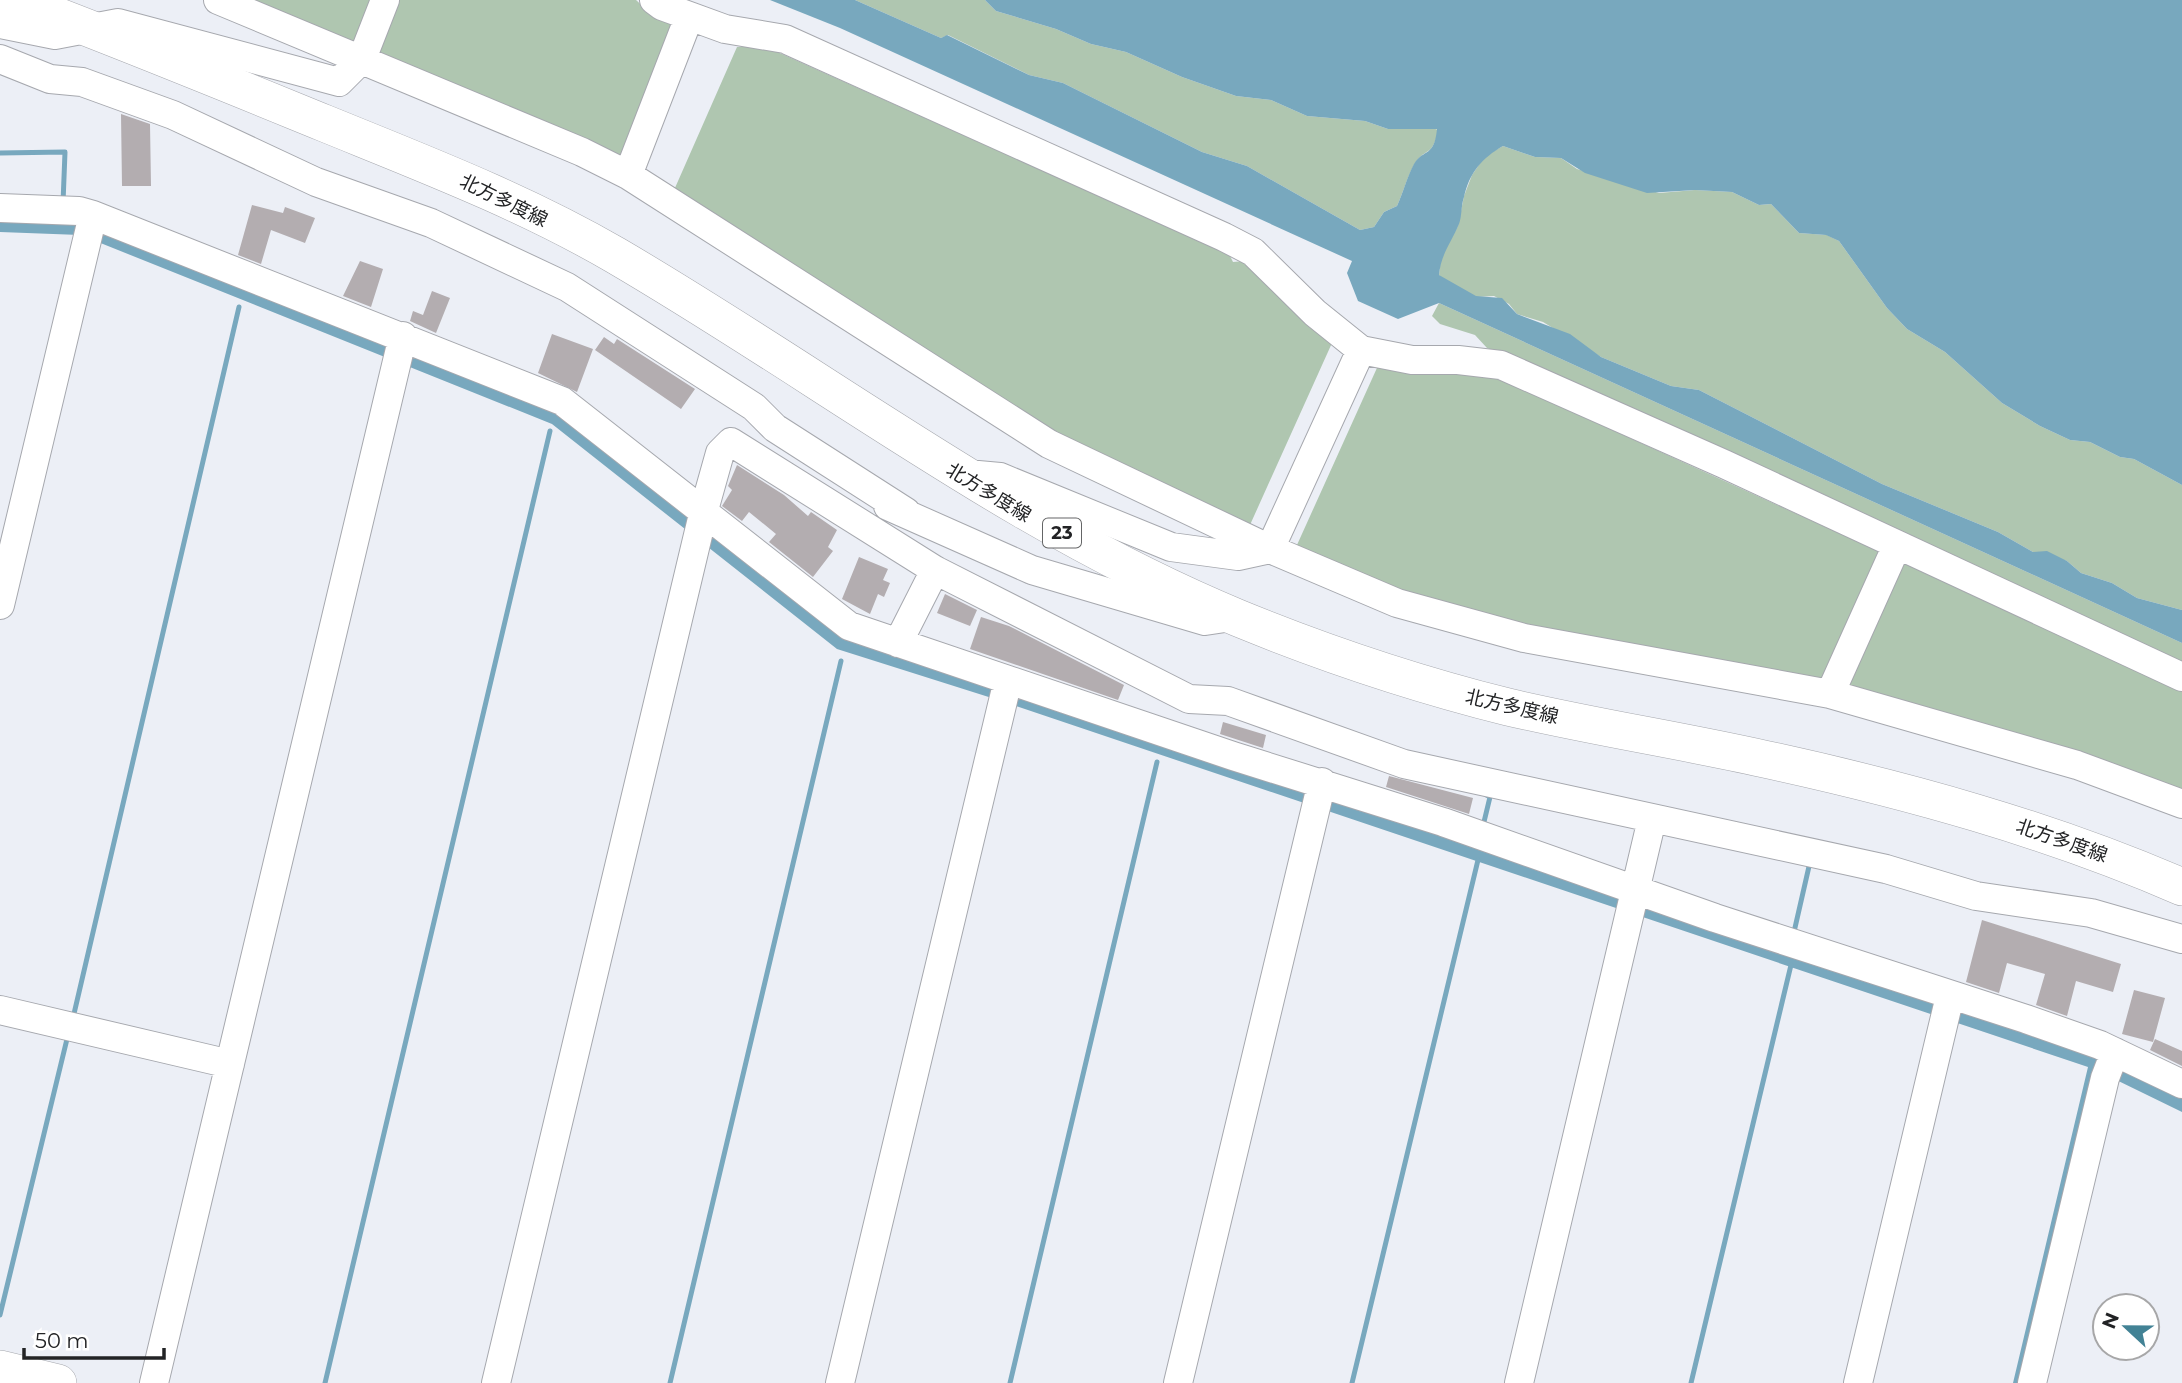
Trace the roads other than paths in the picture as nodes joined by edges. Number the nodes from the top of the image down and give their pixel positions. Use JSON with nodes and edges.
{"nodes":[{"id":1,"x":15,"y":0,"type":"edge"},
{"id":2,"x":218,"y":0,"type":"edge"},
{"id":3,"x":385,"y":0,"type":"edge"},
{"id":4,"x":654,"y":0,"type":"edge"},
{"id":5,"x":689,"y":17,"type":"junction"},
{"id":6,"x":0,"y":24,"type":"edge"},
{"id":7,"x":88,"y":27,"type":"junction"},
{"id":8,"x":362,"y":59,"type":"junction"},
{"id":9,"x":0,"y":60,"type":"edge"},
{"id":10,"x":628,"y":175,"type":"junction"},
{"id":11,"x":0,"y":208,"type":"edge"},
{"id":12,"x":90,"y":226,"type":"junction"},
{"id":13,"x":400,"y":348,"type":"junction"},
{"id":14,"x":1361,"y":350,"type":"junction"},
{"id":15,"x":731,"y":442,"type":"junction"},
{"id":16,"x":956,"y":472,"type":"junction"},
{"id":17,"x":906,"y":512,"type":"junction"},
{"id":18,"x":700,"y":525,"type":"junction"},
{"id":19,"x":1897,"y":545,"type":"junction"},
{"id":20,"x":1270,"y":549,"type":"junction"},
{"id":21,"x":935,"y":570,"type":"junction"},
{"id":22,"x":0,"y":605,"type":"edge"},
{"id":23,"x":1235,"y":617,"type":"junction"},
{"id":24,"x":898,"y":643,"type":"junction"},
{"id":25,"x":2182,"y":677,"type":"edge"},
{"id":26,"x":1005,"y":690,"type":"junction"},
{"id":27,"x":1830,"y":694,"type":"junction"},
{"id":28,"x":1319,"y":793,"type":"junction"},
{"id":29,"x":2182,"y":804,"type":"edge"},
{"id":30,"x":1652,"y":819,"type":"junction"},
{"id":31,"x":2182,"y":887,"type":"edge"},
{"id":32,"x":1634,"y":900,"type":"junction"},
{"id":33,"x":2182,"y":939,"type":"edge"},
{"id":34,"x":1948,"y":1006,"type":"junction"},
{"id":35,"x":0,"y":1010,"type":"edge"},
{"id":36,"x":2111,"y":1062,"type":"junction"},
{"id":37,"x":229,"y":1064,"type":"junction"},
{"id":38,"x":2182,"y":1084,"type":"edge"},
{"id":39,"x":0,"y":1369,"type":"edge"},
{"id":40,"x":58,"y":1383,"type":"edge"},
{"id":41,"x":154,"y":1383,"type":"edge"},
{"id":42,"x":496,"y":1383,"type":"edge"},
{"id":43,"x":840,"y":1383,"type":"edge"},
{"id":44,"x":1178,"y":1383,"type":"edge"},
{"id":45,"x":1519,"y":1383,"type":"edge"},
{"id":46,"x":1858,"y":1383,"type":"edge"},
{"id":47,"x":2032,"y":1383,"type":"edge"}],
"edges":[{"from":1,"to":7,"type":"main road","name":"北方多度線","number":"23"},
{"from":2,"to":8,"type":"street"},
{"from":3,"to":8,"type":"street"},
{"from":4,"to":5,"type":"street"},
{"from":5,"to":10,"type":"street"},
{"from":5,"to":14,"type":"street"},
{"from":6,"to":7,"type":"street"},
{"from":7,"to":8,"type":"street"},
{"from":7,"to":16,"type":"main road","name":"北方多度線","number":"23"},
{"from":8,"to":10,"type":"street"},
{"from":9,"to":17,"type":"street"},
{"from":10,"to":20,"type":"street"},
{"from":11,"to":12,"type":"street"},
{"from":12,"to":13,"type":"street"},
{"from":12,"to":22,"type":"street"},
{"from":13,"to":18,"type":"street"},
{"from":13,"to":37,"type":"street"},
{"from":14,"to":19,"type":"street"},
{"from":14,"to":20,"type":"street"},
{"from":15,"to":17,"type":"street"},
{"from":15,"to":18,"type":"street"},
{"from":15,"to":21,"type":"street"},
{"from":16,"to":20,"type":"street"},
{"from":16,"to":23,"type":"main road","name":"北方多度線","number":"23"},
{"from":17,"to":23,"type":"street"},
{"from":18,"to":24,"type":"street"},
{"from":18,"to":42,"type":"street"},
{"from":19,"to":25,"type":"street"},
{"from":19,"to":27,"type":"street"},
{"from":20,"to":27,"type":"street"},
{"from":21,"to":24,"type":"street"},
{"from":21,"to":30,"type":"street"},
{"from":23,"to":31,"type":"main road","name":"北方多度線","number":"23"},
{"from":24,"to":26,"type":"street"},
{"from":26,"to":28,"type":"street"},
{"from":26,"to":43,"type":"street"},
{"from":27,"to":29,"type":"street"},
{"from":28,"to":32,"type":"street"},
{"from":28,"to":44,"type":"street"},
{"from":30,"to":32,"type":"street"},
{"from":30,"to":33,"type":"street"},
{"from":32,"to":34,"type":"street"},
{"from":32,"to":45,"type":"street"},
{"from":34,"to":36,"type":"street"},
{"from":34,"to":46,"type":"street"},
{"from":35,"to":37,"type":"street"},
{"from":36,"to":38,"type":"street"},
{"from":36,"to":47,"type":"street"},
{"from":37,"to":41,"type":"street"},
{"from":39,"to":40,"type":"main road"}]}
